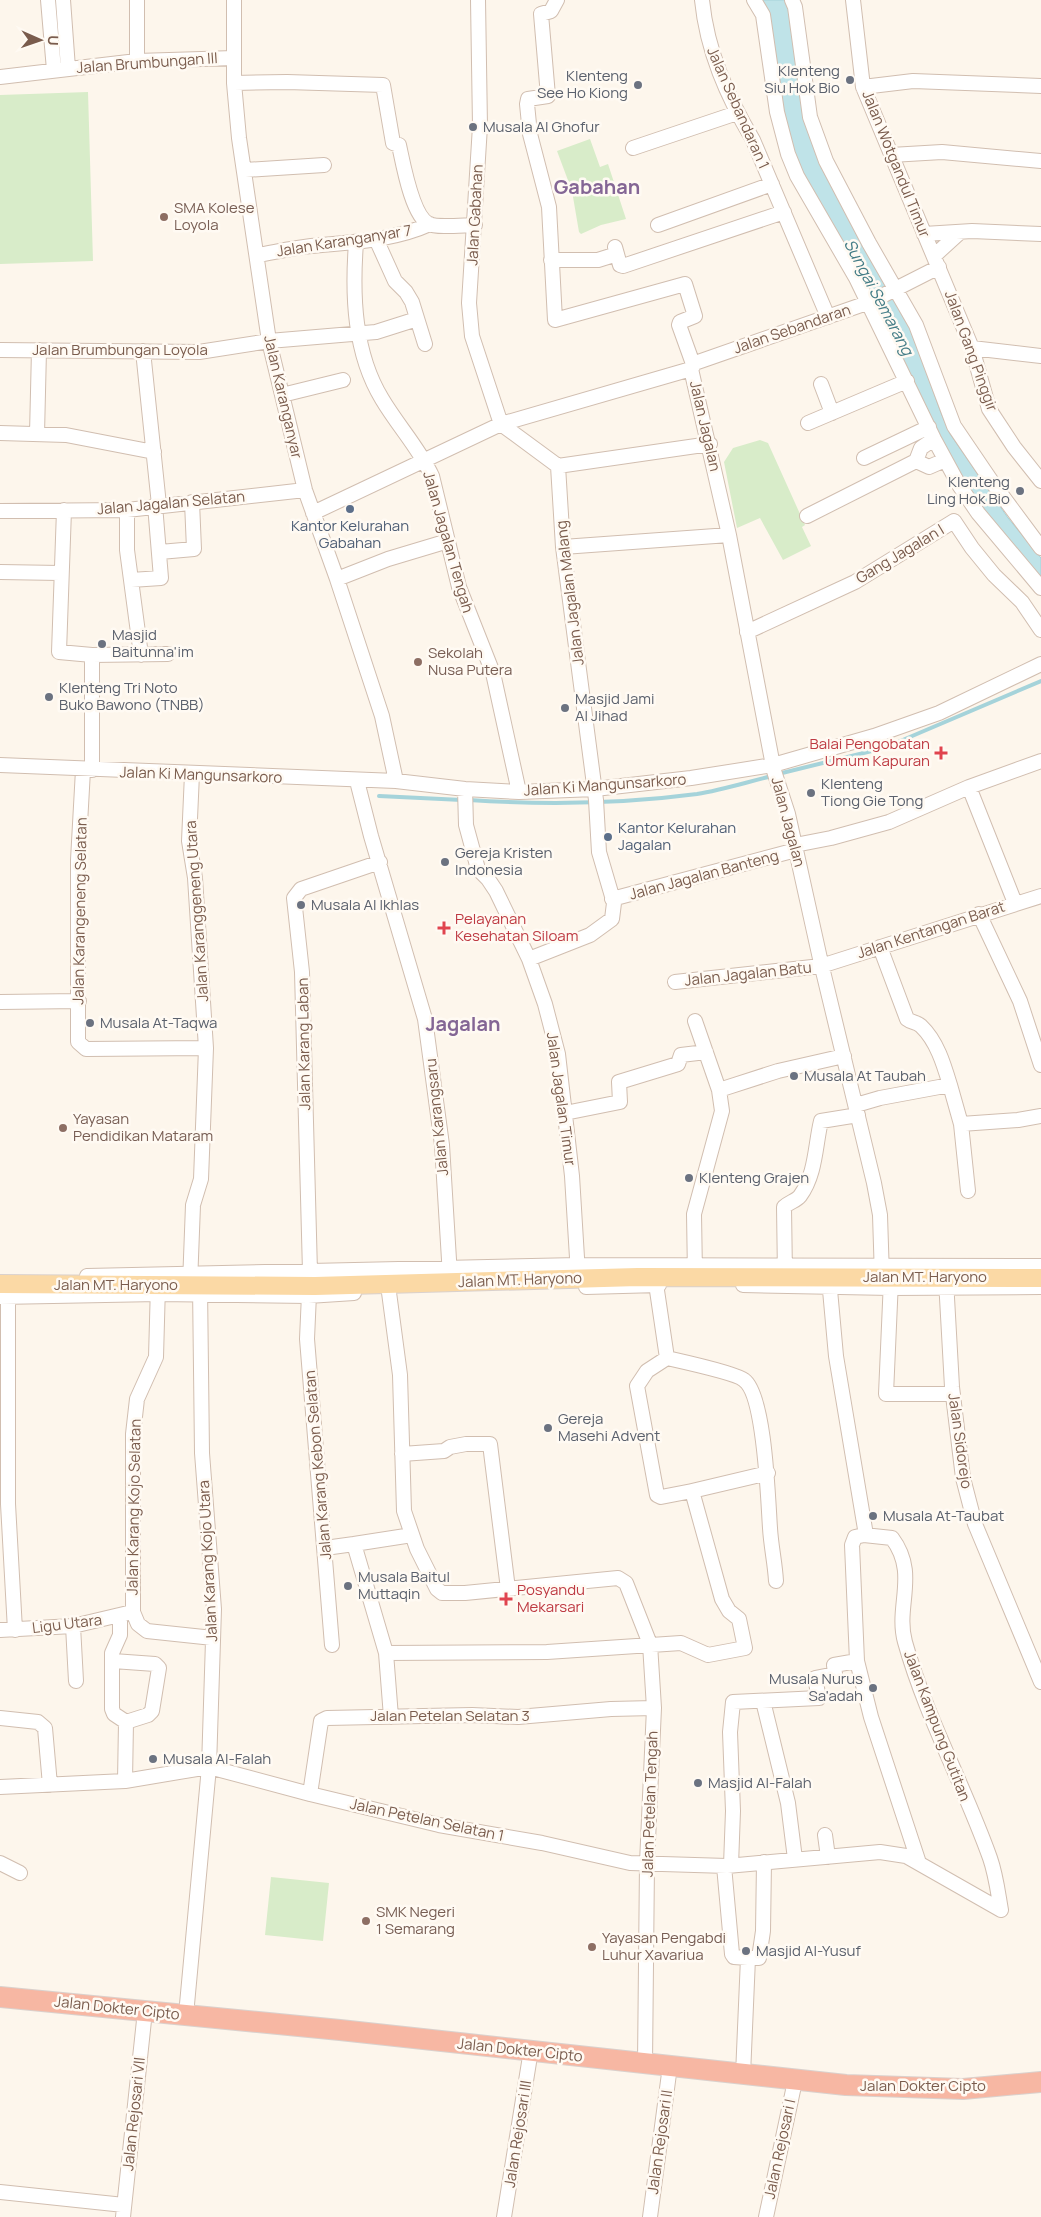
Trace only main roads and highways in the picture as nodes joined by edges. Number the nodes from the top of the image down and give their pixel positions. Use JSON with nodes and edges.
{"nodes":[{"id":1,"x":1041,"y":1278,"type":"edge"},
{"id":2,"x":10,"y":1287,"type":"edge"},
{"id":3,"x":0,"y":1997,"type":"edge"},
{"id":4,"x":1041,"y":2082,"type":"edge"}],
"edges":[{"from":1,"to":2,"type":"main road","name":"Jalan MT. Haryono"},
{"from":3,"to":4,"type":"highway","name":"Jalan Dokter Cipto"}]}
